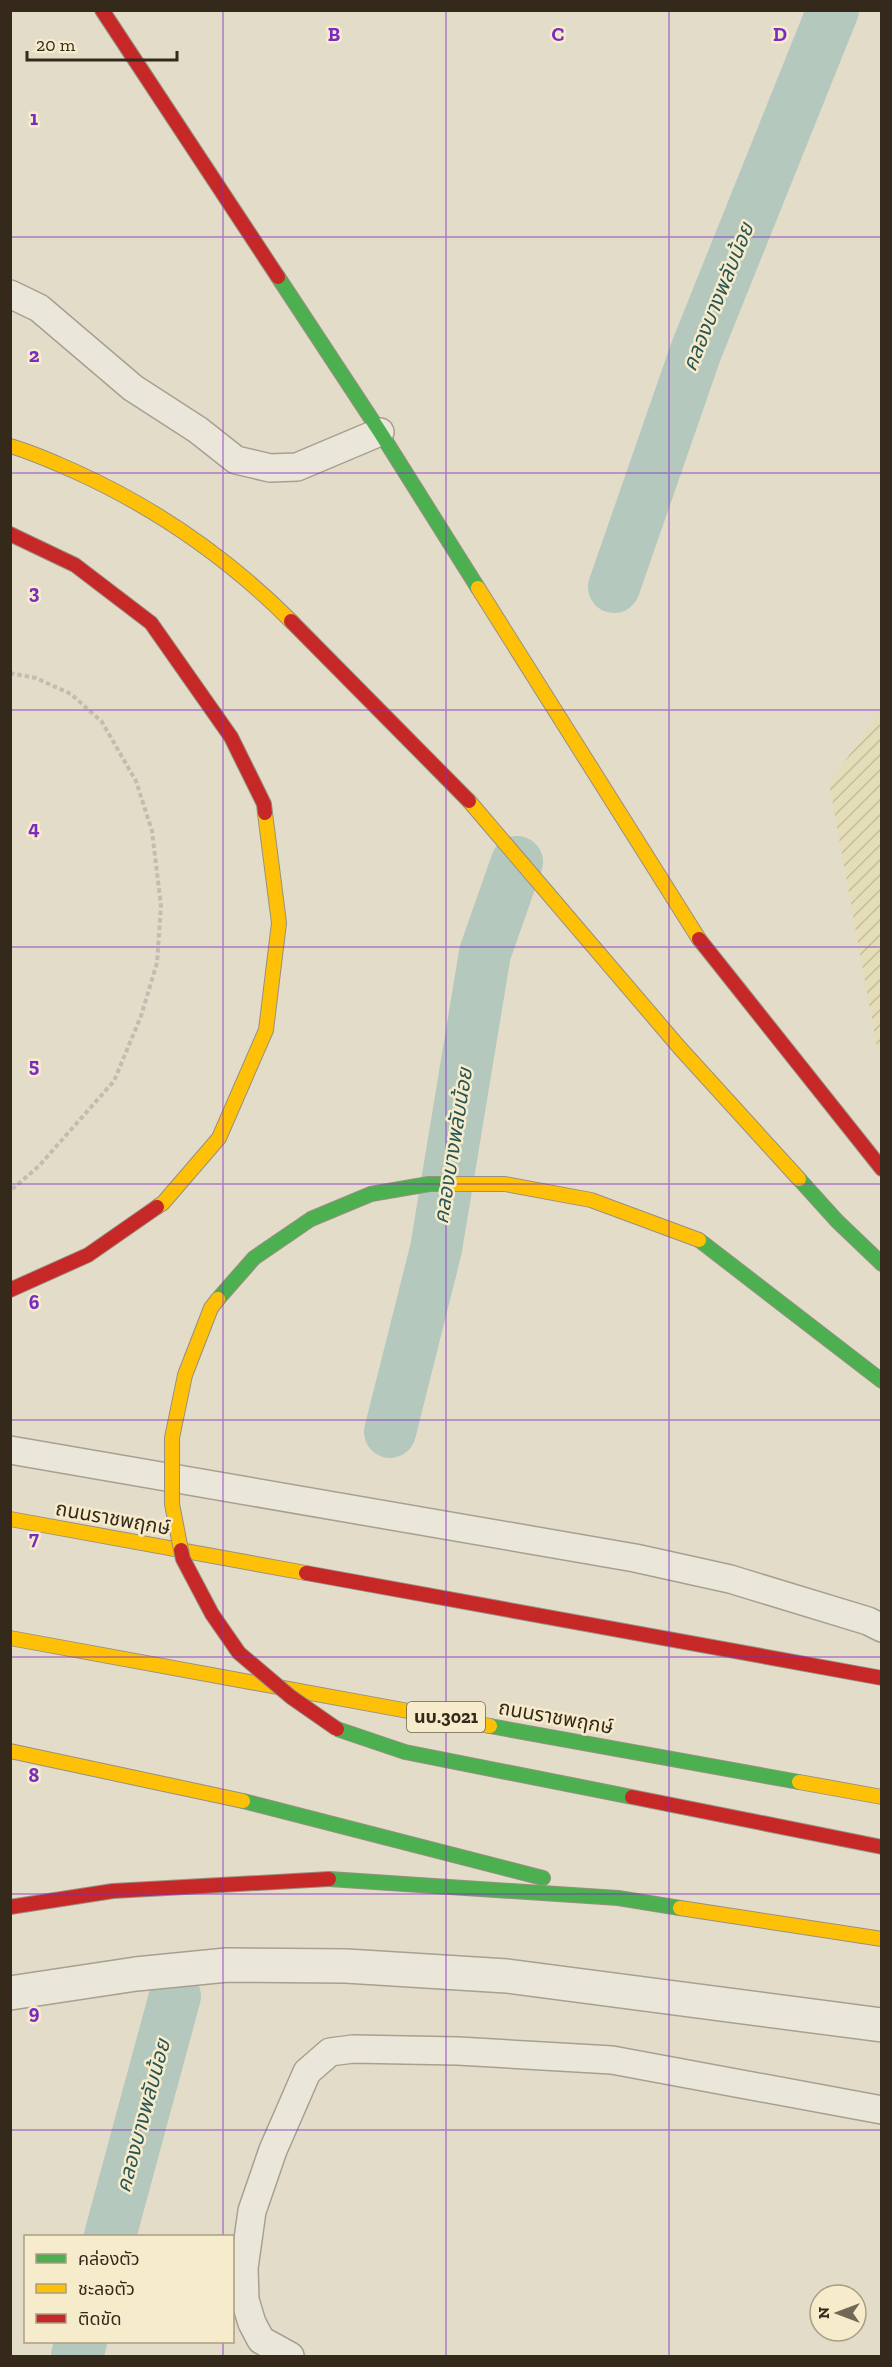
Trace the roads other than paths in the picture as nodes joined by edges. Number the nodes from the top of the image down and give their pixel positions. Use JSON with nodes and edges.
{"nodes":[{"id":1,"x":102,"y":10,"type":"edge"},
{"id":2,"x":10,"y":294,"type":"edge"},
{"id":3,"x":380,"y":432,"type":"junction"},
{"id":4,"x":10,"y":446,"type":"edge"},
{"id":5,"x":10,"y":534,"type":"edge"},
{"id":6,"x":882,"y":1169,"type":"edge"},
{"id":7,"x":882,"y":1264,"type":"edge"},
{"id":8,"x":10,"y":1290,"type":"edge"},
{"id":9,"x":882,"y":1381,"type":"edge"},
{"id":10,"x":10,"y":1450,"type":"edge"},
{"id":11,"x":10,"y":1519,"type":"edge"},
{"id":12,"x":882,"y":1628,"type":"edge"},
{"id":13,"x":10,"y":1638,"type":"edge"},
{"id":14,"x":882,"y":1678,"type":"edge"},
{"id":15,"x":10,"y":1751,"type":"edge"},
{"id":16,"x":882,"y":1797,"type":"edge"},
{"id":17,"x":882,"y":1847,"type":"edge"},
{"id":18,"x":618,"y":1898,"type":"junction"},
{"id":19,"x":10,"y":1907,"type":"edge"},
{"id":20,"x":882,"y":1939,"type":"edge"},
{"id":21,"x":10,"y":1993,"type":"edge"},
{"id":22,"x":882,"y":2025,"type":"edge"},
{"id":23,"x":882,"y":2110,"type":"edge"},
{"id":24,"x":290,"y":2356,"type":"edge"}],
"edges":[{"from":1,"to":3,"type":"main road"},
{"from":2,"to":3,"type":"lane"},
{"from":3,"to":6,"type":"main road"},
{"from":4,"to":7,"type":"main road"},
{"from":5,"to":8,"type":"main road"},
{"from":9,"to":17,"type":"main road","bridge":true},
{"from":10,"to":12,"type":"lane"},
{"from":11,"to":14,"type":"main road","name":"ถนนราชพฤกษ์"},
{"from":13,"to":16,"type":"main road","name":"ถนนราชพฤกษ์","number":"นบ.3021"},
{"from":15,"to":18,"type":"main road"},
{"from":18,"to":19,"type":"main road"},
{"from":18,"to":20,"type":"main road"},
{"from":21,"to":22,"type":"street"},
{"from":23,"to":24,"type":"lane"}]}
